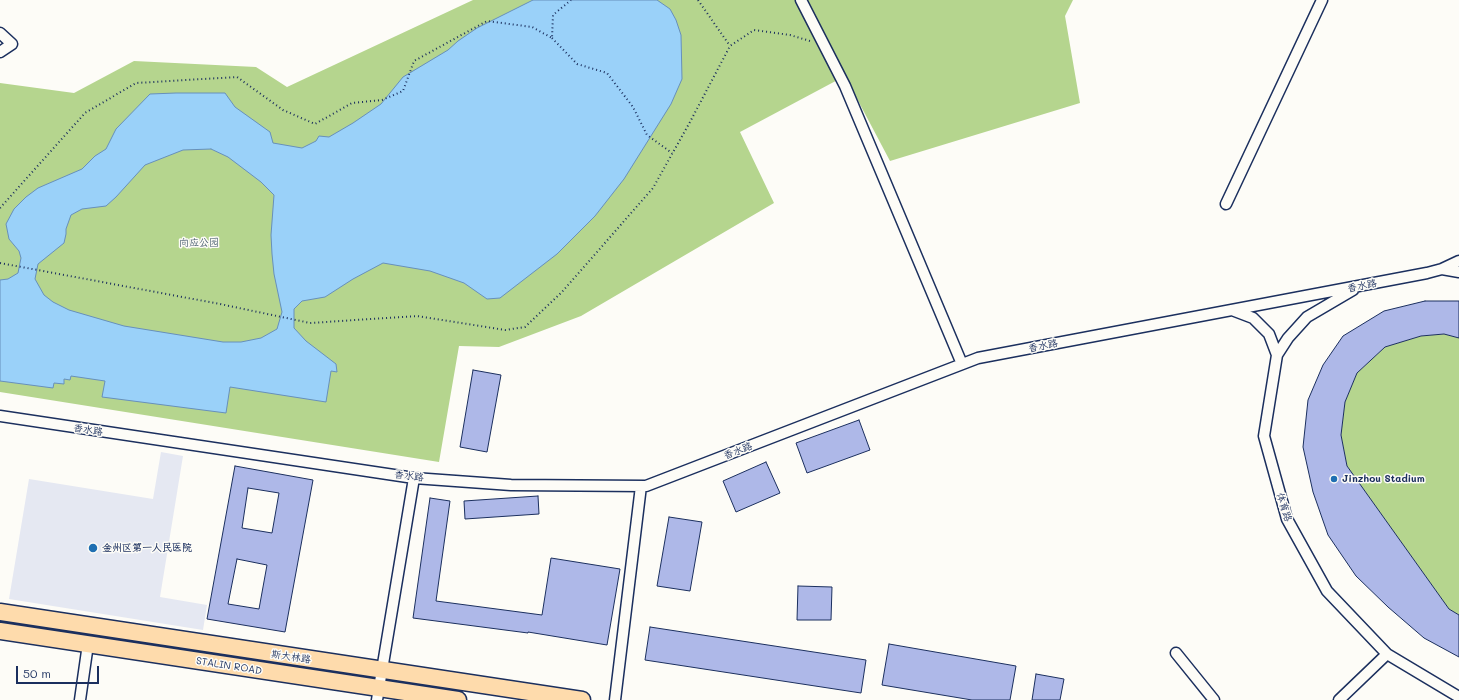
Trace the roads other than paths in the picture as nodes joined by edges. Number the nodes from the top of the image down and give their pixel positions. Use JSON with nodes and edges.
{"nodes":[{"id":1,"x":801,"y":0,"type":"edge"},
{"id":2,"x":1322,"y":0,"type":"edge"},
{"id":3,"x":0,"y":33,"type":"edge"},
{"id":4,"x":0,"y":52,"type":"edge"},
{"id":5,"x":1226,"y":204,"type":"dead end"},
{"id":6,"x":1459,"y":261,"type":"edge"},
{"id":7,"x":1442,"y":269,"type":"junction"},
{"id":8,"x":1459,"y":272,"type":"edge"},
{"id":9,"x":1360,"y":286,"type":"junction"},
{"id":10,"x":1232,"y":310,"type":"junction"},
{"id":11,"x":1277,"y":355,"type":"junction"},
{"id":12,"x":962,"y":364,"type":"junction"},
{"id":13,"x":0,"y":416,"type":"edge"},
{"id":14,"x":414,"y":478,"type":"junction"},
{"id":15,"x":642,"y":486,"type":"junction"},
{"id":16,"x":0,"y":612,"type":"edge"},
{"id":17,"x":0,"y":631,"type":"edge"},
{"id":18,"x":88,"y":644,"type":"junction"},
{"id":19,"x":1176,"y":653,"type":"dead end"},
{"id":20,"x":1387,"y":654,"type":"junction"},
{"id":21,"x":382,"y":671,"type":"junction"},
{"id":22,"x":378,"y":694,"type":"edge"},
{"id":23,"x":1459,"y":697,"type":"edge"},
{"id":24,"x":80,"y":700,"type":"edge"},
{"id":25,"x":458,"y":700,"type":"edge"},
{"id":26,"x":582,"y":700,"type":"edge"},
{"id":27,"x":615,"y":700,"type":"edge"},
{"id":28,"x":1214,"y":700,"type":"edge"},
{"id":29,"x":1339,"y":700,"type":"edge"}],
"edges":[{"from":1,"to":12,"type":"street"},
{"from":2,"to":5,"type":"street"},
{"from":3,"to":4,"type":"street"},
{"from":6,"to":7,"type":"street","name":"香水路"},
{"from":7,"to":8,"type":"street"},
{"from":7,"to":9,"type":"street","name":"香水路"},
{"from":9,"to":10,"type":"street","name":"香水路"},
{"from":9,"to":11,"type":"street","name":"体育路"},
{"from":10,"to":11,"type":"street"},
{"from":10,"to":12,"type":"street","name":"香水路"},
{"from":11,"to":20,"type":"street","name":"体育路"},
{"from":12,"to":15,"type":"street","name":"香水路"},
{"from":13,"to":14,"type":"street","name":"香水路"},
{"from":14,"to":15,"type":"street","name":"香水路"},
{"from":14,"to":21,"type":"street"},
{"from":15,"to":27,"type":"street"},
{"from":16,"to":21,"type":"main road","name":"斯大林路"},
{"from":17,"to":18,"type":"main road","name":"STALIN ROAD"},
{"from":18,"to":22,"type":"main road","name":"STALIN ROAD"},
{"from":18,"to":24,"type":"street"},
{"from":19,"to":28,"type":"street"},
{"from":20,"to":23,"type":"street","name":"体育路"},
{"from":20,"to":29,"type":"street"},
{"from":21,"to":22,"type":"street"},
{"from":21,"to":26,"type":"main road","name":"斯大林路"},
{"from":22,"to":25,"type":"main road","name":"STALIN ROAD"}]}
